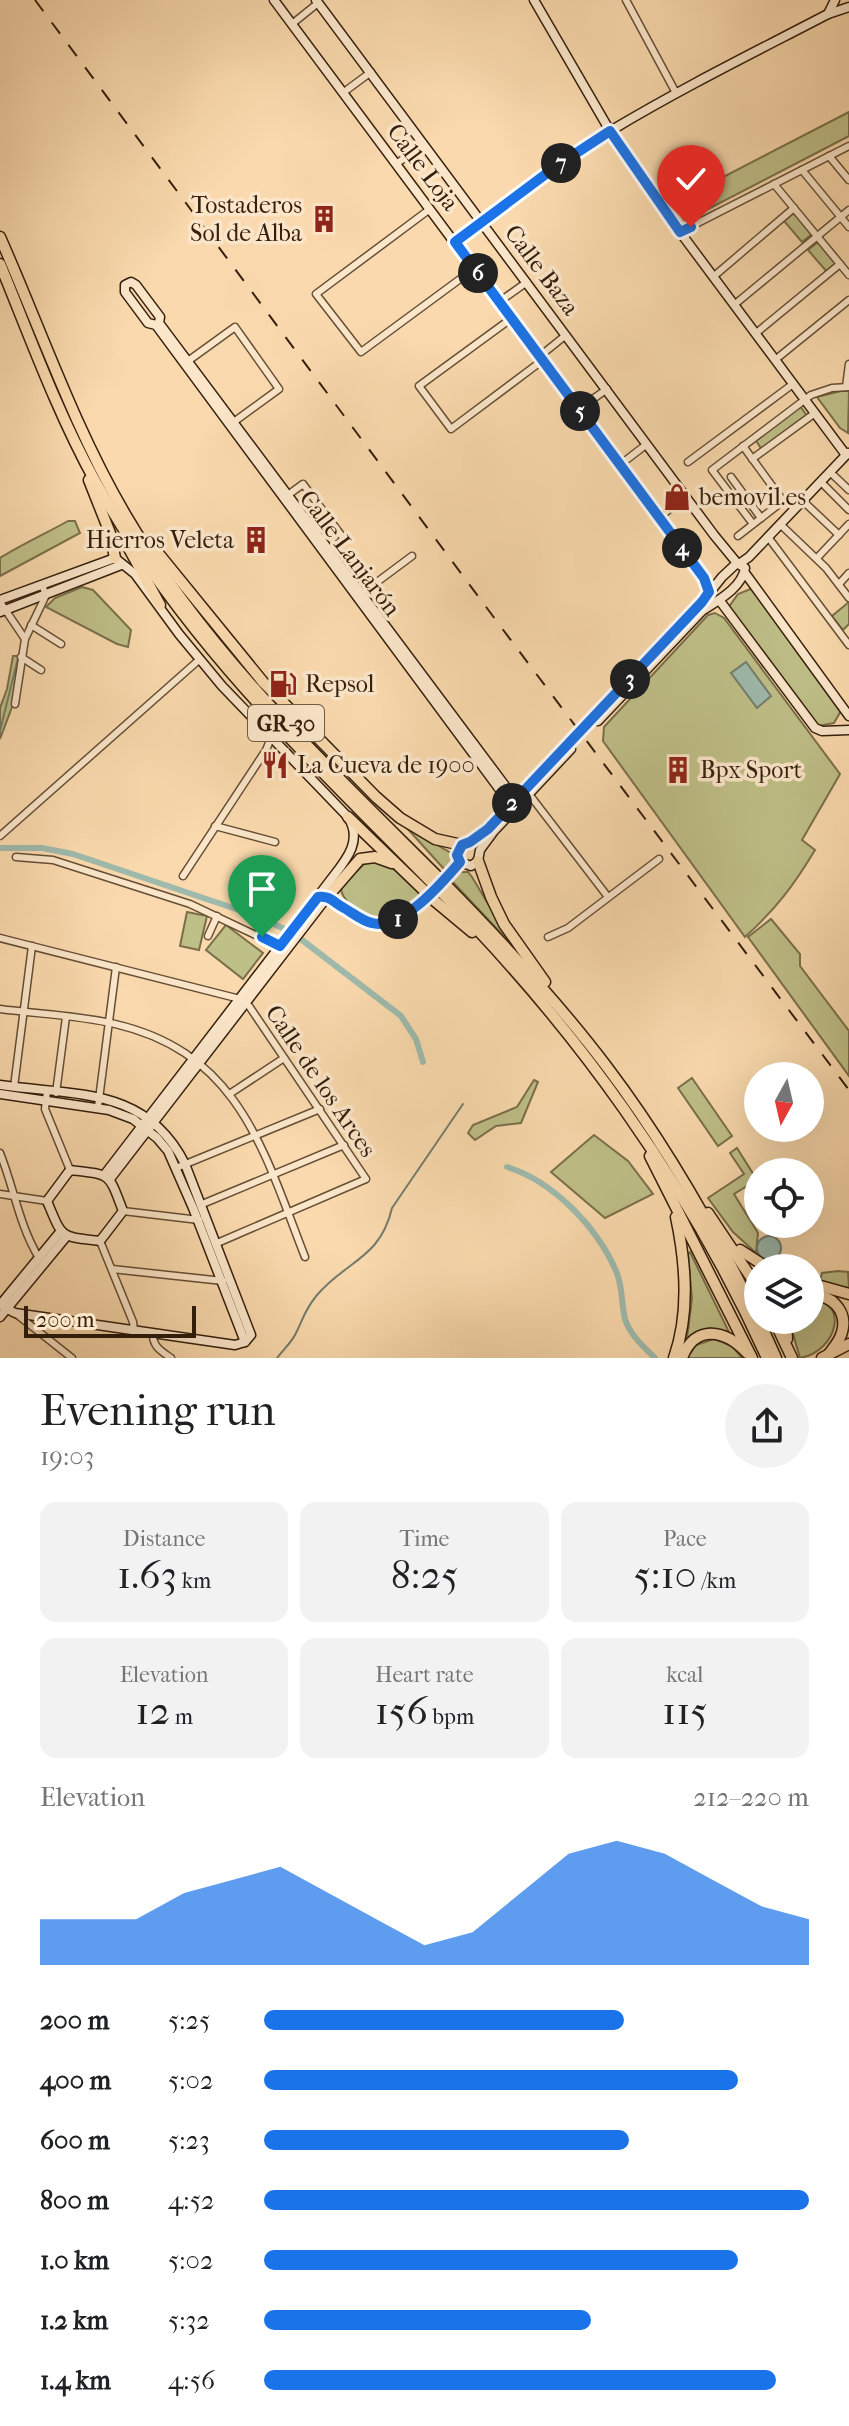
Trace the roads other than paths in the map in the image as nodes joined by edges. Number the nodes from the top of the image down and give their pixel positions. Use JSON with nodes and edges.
{"nodes":[{"id":1,"x":274,"y":0,"type":"edge"},
{"id":2,"x":534,"y":0,"type":"edge"},
{"id":3,"x":626,"y":0,"type":"edge"},
{"id":4,"x":835,"y":0,"type":"edge"},
{"id":5,"x":842,"y":0,"type":"edge"},
{"id":6,"x":317,"y":2,"type":"edge"},
{"id":7,"x":849,"y":7,"type":"edge"},
{"id":8,"x":828,"y":14,"type":"junction"},
{"id":9,"x":292,"y":24,"type":"junction"},
{"id":10,"x":371,"y":72,"type":"junction"},
{"id":11,"x":344,"y":92,"type":"junction"},
{"id":12,"x":676,"y":93,"type":"junction"},
{"id":13,"x":610,"y":131,"type":"junction"},
{"id":14,"x":423,"y":145,"type":"junction"},
{"id":15,"x":849,"y":146,"type":"edge"},
{"id":16,"x":829,"y":156,"type":"junction"},
{"id":17,"x":396,"y":164,"type":"junction"},
{"id":18,"x":802,"y":170,"type":"junction"},
{"id":19,"x":849,"y":180,"type":"edge"},
{"id":20,"x":774,"y":184,"type":"junction"},
{"id":21,"x":794,"y":208,"type":"junction"},
{"id":22,"x":430,"y":209,"type":"junction"},
{"id":23,"x":849,"y":210,"type":"edge"},
{"id":24,"x":841,"y":217,"type":"junction"},
{"id":25,"x":481,"y":222,"type":"junction"},
{"id":26,"x":849,"y":227,"type":"edge"},
{"id":27,"x":680,"y":232,"type":"junction"},
{"id":28,"x":0,"y":237,"type":"edge"},
{"id":29,"x":817,"y":237,"type":"junction"},
{"id":30,"x":455,"y":242,"type":"junction"},
{"id":31,"x":0,"y":264,"type":"edge"},
{"id":32,"x":840,"y":264,"type":"junction"},
{"id":33,"x":475,"y":268,"type":"junction"},
{"id":34,"x":849,"y":275,"type":"edge"},
{"id":35,"x":713,"y":277,"type":"junction"},
{"id":36,"x":527,"y":282,"type":"junction"},
{"id":37,"x":849,"y":300,"type":"edge"},
{"id":38,"x":499,"y":302,"type":"junction"},
{"id":39,"x":734,"y":305,"type":"junction"},
{"id":40,"x":841,"y":307,"type":"junction"},
{"id":41,"x":849,"y":311,"type":"edge"},
{"id":42,"x":512,"y":318,"type":"junction"},
{"id":43,"x":158,"y":324,"type":"junction"},
{"id":44,"x":755,"y":334,"type":"junction"},
{"id":45,"x":566,"y":335,"type":"junction"},
{"id":46,"x":542,"y":358,"type":"junction"},
{"id":47,"x":775,"y":360,"type":"junction"},
{"id":48,"x":188,"y":361,"type":"junction"},
{"id":49,"x":849,"y":364,"type":"edge"},
{"id":50,"x":793,"y":384,"type":"junction"},
{"id":51,"x":848,"y":387,"type":"edge"},
{"id":52,"x":607,"y":389,"type":"junction"},
{"id":53,"x":805,"y":400,"type":"junction"},
{"id":54,"x":579,"y":409,"type":"junction"},
{"id":55,"x":815,"y":413,"type":"junction"},
{"id":56,"x":232,"y":424,"type":"junction"},
{"id":57,"x":647,"y":444,"type":"junction"},
{"id":58,"x":743,"y":446,"type":"junction"},
{"id":59,"x":848,"y":455,"type":"edge"},
{"id":60,"x":752,"y":459,"type":"junction"},
{"id":61,"x":688,"y":462,"type":"dead end"},
{"id":62,"x":621,"y":464,"type":"junction"},
{"id":63,"x":87,"y":466,"type":"junction"},
{"id":64,"x":830,"y":472,"type":"junction"},
{"id":65,"x":731,"y":477,"type":"dead end"},
{"id":66,"x":821,"y":482,"type":"junction"},
{"id":67,"x":849,"y":490,"type":"edge"},
{"id":68,"x":103,"y":495,"type":"junction"},
{"id":69,"x":288,"y":495,"type":"junction"},
{"id":70,"x":685,"y":496,"type":"junction"},
{"id":71,"x":803,"y":501,"type":"junction"},
{"id":72,"x":120,"y":505,"type":"junction"},
{"id":73,"x":849,"y":510,"type":"edge"},
{"id":74,"x":659,"y":518,"type":"junction"},
{"id":75,"x":761,"y":518,"type":"junction"},
{"id":76,"x":753,"y":524,"type":"junction"},
{"id":77,"x":780,"y":524,"type":"junction"},
{"id":78,"x":849,"y":524,"type":"edge"},
{"id":79,"x":839,"y":535,"type":"junction"},
{"id":80,"x":738,"y":536,"type":"dead end"},
{"id":81,"x":768,"y":537,"type":"junction"},
{"id":82,"x":330,"y":551,"type":"junction"},
{"id":83,"x":412,"y":556,"type":"dead end"},
{"id":84,"x":817,"y":558,"type":"junction"},
{"id":85,"x":118,"y":562,"type":"junction"},
{"id":86,"x":742,"y":567,"type":"junction"},
{"id":87,"x":849,"y":573,"type":"edge"},
{"id":88,"x":61,"y":578,"type":"junction"},
{"id":89,"x":839,"y":584,"type":"junction"},
{"id":90,"x":42,"y":585,"type":"junction"},
{"id":91,"x":65,"y":588,"type":"junction"},
{"id":92,"x":709,"y":591,"type":"junction"},
{"id":93,"x":361,"y":594,"type":"junction"},
{"id":94,"x":46,"y":595,"type":"junction"},
{"id":95,"x":849,"y":598,"type":"edge"},
{"id":96,"x":719,"y":601,"type":"junction"},
{"id":97,"x":160,"y":605,"type":"junction"},
{"id":98,"x":1,"y":606,"type":"edge"},
{"id":99,"x":31,"y":625,"type":"junction"},
{"id":100,"x":849,"y":629,"type":"edge"},
{"id":101,"x":842,"y":636,"type":"junction"},
{"id":102,"x":25,"y":639,"type":"junction"},
{"id":103,"x":61,"y":644,"type":"dead end"},
{"id":104,"x":849,"y":645,"type":"edge"},
{"id":105,"x":21,"y":657,"type":"junction"},
{"id":106,"x":200,"y":659,"type":"junction"},
{"id":107,"x":41,"y":670,"type":"dead end"},
{"id":108,"x":15,"y":704,"type":"dead end"},
{"id":109,"x":846,"y":712,"type":"edge"},
{"id":110,"x":596,"y":719,"type":"junction"},
{"id":111,"x":829,"y":730,"type":"junction"},
{"id":112,"x":849,"y":730,"type":"edge"},
{"id":113,"x":271,"y":738,"type":"junction"},
{"id":114,"x":569,"y":748,"type":"junction"},
{"id":115,"x":529,"y":794,"type":"junction"},
{"id":116,"x":518,"y":797,"type":"junction"},
{"id":117,"x":509,"y":805,"type":"junction"},
{"id":118,"x":348,"y":817,"type":"junction"},
{"id":119,"x":215,"y":826,"type":"junction"},
{"id":120,"x":0,"y":836,"type":"edge"},
{"id":121,"x":275,"y":842,"type":"dead end"},
{"id":122,"x":466,"y":843,"type":"junction"},
{"id":123,"x":479,"y":856,"type":"junction"},
{"id":124,"x":16,"y":857,"type":"dead end"},
{"id":125,"x":659,"y":859,"type":"dead end"},
{"id":126,"x":397,"y":866,"type":"junction"},
{"id":127,"x":457,"y":866,"type":"junction"},
{"id":128,"x":183,"y":876,"type":"dead end"},
{"id":129,"x":334,"y":883,"type":"junction"},
{"id":130,"x":438,"y":884,"type":"junction"},
{"id":131,"x":328,"y":897,"type":"junction"},
{"id":132,"x":608,"y":897,"type":"junction"},
{"id":133,"x":217,"y":916,"type":"junction"},
{"id":134,"x":208,"y":936,"type":"dead end"},
{"id":135,"x":548,"y":937,"type":"dead end"},
{"id":136,"x":0,"y":938,"type":"edge"},
{"id":137,"x":32,"y":946,"type":"junction"},
{"id":138,"x":284,"y":948,"type":"junction"},
{"id":139,"x":116,"y":967,"type":"junction"},
{"id":140,"x":528,"y":985,"type":"junction"},
{"id":141,"x":243,"y":1001,"type":"junction"},
{"id":142,"x":0,"y":1009,"type":"edge"},
{"id":143,"x":24,"y":1012,"type":"junction"},
{"id":144,"x":564,"y":1014,"type":"junction"},
{"id":145,"x":66,"y":1017,"type":"junction"},
{"id":146,"x":109,"y":1023,"type":"junction"},
{"id":147,"x":284,"y":1058,"type":"junction"},
{"id":148,"x":197,"y":1061,"type":"junction"},
{"id":149,"x":0,"y":1085,"type":"edge"},
{"id":150,"x":14,"y":1087,"type":"junction"},
{"id":151,"x":231,"y":1093,"type":"junction"},
{"id":152,"x":0,"y":1094,"type":"edge"},
{"id":153,"x":50,"y":1095,"type":"junction"},
{"id":154,"x":98,"y":1103,"type":"junction"},
{"id":155,"x":320,"y":1109,"type":"junction"},
{"id":156,"x":149,"y":1123,"type":"junction"},
{"id":157,"x":640,"y":1132,"type":"junction"},
{"id":158,"x":255,"y":1136,"type":"junction"},
{"id":159,"x":344,"y":1145,"type":"junction"},
{"id":160,"x":0,"y":1153,"type":"edge"},
{"id":161,"x":181,"y":1166,"type":"junction"},
{"id":162,"x":70,"y":1170,"type":"junction"},
{"id":163,"x":272,"y":1174,"type":"junction"},
{"id":164,"x":108,"y":1176,"type":"junction"},
{"id":165,"x":683,"y":1180,"type":"junction"},
{"id":166,"x":0,"y":1194,"type":"edge"},
{"id":167,"x":15,"y":1196,"type":"junction"},
{"id":168,"x":47,"y":1201,"type":"junction"},
{"id":169,"x":673,"y":1204,"type":"junction"},
{"id":170,"x":198,"y":1206,"type":"junction"},
{"id":171,"x":123,"y":1211,"type":"junction"},
{"id":172,"x":288,"y":1213,"type":"junction"},
{"id":173,"x":208,"y":1219,"type":"junction"},
{"id":174,"x":198,"y":1220,"type":"junction"},
{"id":175,"x":63,"y":1235,"type":"junction"},
{"id":176,"x":724,"y":1235,"type":"junction"},
{"id":177,"x":100,"y":1241,"type":"junction"},
{"id":178,"x":213,"y":1244,"type":"junction"},
{"id":179,"x":745,"y":1254,"type":"edge"},
{"id":180,"x":305,"y":1257,"type":"dead end"},
{"id":181,"x":42,"y":1261,"type":"junction"},
{"id":182,"x":744,"y":1266,"type":"edge"},
{"id":183,"x":112,"y":1269,"type":"junction"},
{"id":184,"x":225,"y":1281,"type":"junction"},
{"id":185,"x":824,"y":1287,"type":"edge"},
{"id":186,"x":744,"y":1293,"type":"edge"},
{"id":187,"x":849,"y":1294,"type":"edge"},
{"id":188,"x":824,"y":1298,"type":"edge"},
{"id":189,"x":4,"y":1307,"type":"edge"},
{"id":190,"x":0,"y":1317,"type":"edge"},
{"id":191,"x":39,"y":1317,"type":"junction"},
{"id":192,"x":33,"y":1328,"type":"junction"},
{"id":193,"x":134,"y":1330,"type":"junction"},
{"id":194,"x":153,"y":1333,"type":"junction"},
{"id":195,"x":765,"y":1334,"type":"edge"},
{"id":196,"x":781,"y":1334,"type":"edge"},
{"id":197,"x":788,"y":1334,"type":"edge"},
{"id":198,"x":849,"y":1344,"type":"edge"},
{"id":199,"x":791,"y":1356,"type":"edge"},
{"id":200,"x":825,"y":1356,"type":"edge"},
{"id":201,"x":72,"y":1358,"type":"edge"},
{"id":202,"x":171,"y":1358,"type":"edge"},
{"id":203,"x":674,"y":1358,"type":"edge"},
{"id":204,"x":682,"y":1358,"type":"edge"},
{"id":205,"x":751,"y":1358,"type":"edge"},
{"id":206,"x":767,"y":1358,"type":"edge"},
{"id":207,"x":776,"y":1358,"type":"edge"}],
"edges":[{"from":1,"to":9,"type":"street","name":"Calle Loja"},
{"from":2,"to":13,"type":"street"},
{"from":3,"to":12,"type":"street"},
{"from":4,"to":8,"type":"street"},
{"from":5,"to":8,"type":"street"},
{"from":6,"to":9,"type":"street"},
{"from":6,"to":10,"type":"street","name":"Calle Baza"},
{"from":7,"to":8,"type":"street"},
{"from":8,"to":12,"type":"street"},
{"from":9,"to":11,"type":"street","name":"Calle Loja"},
{"from":10,"to":11,"type":"street"},
{"from":10,"to":14,"type":"street","name":"Calle Baza"},
{"from":11,"to":17,"type":"street","name":"Calle Loja"},
{"from":12,"to":13,"type":"street"},
{"from":13,"to":25,"type":"street"},
{"from":13,"to":27,"type":"street"},
{"from":14,"to":17,"type":"street"},
{"from":14,"to":25,"type":"street","name":"Calle Baza"},
{"from":15,"to":16,"type":"street"},
{"from":16,"to":18,"type":"street"},
{"from":16,"to":19,"type":"street"},
{"from":17,"to":22,"type":"street","name":"Calle Loja"},
{"from":18,"to":20,"type":"street"},
{"from":18,"to":24,"type":"street"},
{"from":20,"to":21,"type":"street"},
{"from":20,"to":27,"type":"street"},
{"from":21,"to":29,"type":"street"},
{"from":21,"to":35,"type":"street"},
{"from":22,"to":30,"type":"street","name":"Calle Loja"},
{"from":22,"to":33,"type":"street"},
{"from":23,"to":24,"type":"street"},
{"from":24,"to":26,"type":"street"},
{"from":24,"to":29,"type":"street"},
{"from":25,"to":30,"type":"street"},
{"from":25,"to":36,"type":"street","name":"Calle Baza"},
{"from":27,"to":35,"type":"street"},
{"from":28,"to":72,"type":"highway","number":"GR-30"},
{"from":29,"to":32,"type":"street"},
{"from":29,"to":39,"type":"street"},
{"from":30,"to":33,"type":"street","name":"Calle Loja"},
{"from":31,"to":63,"type":"highway","number":"GR-30"},
{"from":32,"to":34,"type":"street"},
{"from":32,"to":44,"type":"street"},
{"from":33,"to":38,"type":"street","name":"Calle Loja"},
{"from":35,"to":39,"type":"street"},
{"from":36,"to":38,"type":"street"},
{"from":36,"to":45,"type":"street","name":"Calle Baza"},
{"from":37,"to":40,"type":"street"},
{"from":38,"to":42,"type":"street","name":"Calle Loja"},
{"from":39,"to":44,"type":"street"},
{"from":40,"to":41,"type":"street"},
{"from":40,"to":47,"type":"street"},
{"from":42,"to":46,"type":"street","name":"Calle Loja"},
{"from":42,"to":46,"type":"street"},
{"from":43,"to":43,"type":"street","name":"Calle Lanjarón"},
{"from":43,"to":48,"type":"street","name":"Calle Lanjarón"},
{"from":43,"to":56,"type":"street","name":"Calle Lanjarón"},
{"from":44,"to":47,"type":"street"},
{"from":45,"to":46,"type":"street"},
{"from":45,"to":52,"type":"street","name":"Calle Baza"},
{"from":46,"to":54,"type":"street","name":"Calle Loja"},
{"from":47,"to":50,"type":"street"},
{"from":48,"to":56,"type":"street","name":"Calle Lanjarón"},
{"from":48,"to":56,"type":"street"},
{"from":49,"to":51,"type":"street"},
{"from":50,"to":53,"type":"street"},
{"from":50,"to":61,"type":"street"},
{"from":51,"to":53,"type":"street"},
{"from":52,"to":54,"type":"street"},
{"from":52,"to":57,"type":"street","name":"Calle Baza"},
{"from":53,"to":55,"type":"street"},
{"from":53,"to":58,"type":"street"},
{"from":54,"to":62,"type":"street","name":"Calle Loja"},
{"from":55,"to":59,"type":"street"},
{"from":55,"to":60,"type":"street"},
{"from":56,"to":69,"type":"street","name":"Calle Lanjarón"},
{"from":56,"to":117,"type":"street","name":"Calle Lanjarón"},
{"from":57,"to":62,"type":"street"},
{"from":57,"to":70,"type":"street","name":"Calle Baza"},
{"from":58,"to":60,"type":"street"},
{"from":58,"to":76,"type":"street"},
{"from":59,"to":64,"type":"street"},
{"from":60,"to":75,"type":"street"},
{"from":62,"to":74,"type":"street","name":"Calle Loja"},
{"from":63,"to":68,"type":"highway","number":"GR-30"},
{"from":63,"to":85,"type":"highway"},
{"from":64,"to":66,"type":"street"},
{"from":64,"to":67,"type":"street"},
{"from":65,"to":75,"type":"street"},
{"from":66,"to":71,"type":"street"},
{"from":66,"to":73,"type":"street"},
{"from":68,"to":97,"type":"highway"},
{"from":68,"to":130,"type":"highway","number":"GR-30"},
{"from":69,"to":82,"type":"street","name":"Calle Lanjarón"},
{"from":69,"to":82,"type":"street","name":"Calle Lanjarón"},
{"from":70,"to":74,"type":"street"},
{"from":70,"to":86,"type":"street","name":"Calle Baza"},
{"from":71,"to":77,"type":"street"},
{"from":71,"to":79,"type":"street"},
{"from":72,"to":122,"type":"highway"},
{"from":72,"to":130,"type":"highway","number":"GR-30"},
{"from":74,"to":92,"type":"street","name":"Calle Loja"},
{"from":75,"to":76,"type":"street"},
{"from":76,"to":80,"type":"street"},
{"from":77,"to":81,"type":"street"},
{"from":77,"to":84,"type":"street"},
{"from":78,"to":79,"type":"street"},
{"from":79,"to":84,"type":"street"},
{"from":81,"to":86,"type":"street"},
{"from":81,"to":101,"type":"street"},
{"from":82,"to":93,"type":"street","name":"Calle Lanjarón"},
{"from":83,"to":93,"type":"street"},
{"from":84,"to":89,"type":"street"},
{"from":85,"to":88,"type":"street"},
{"from":85,"to":91,"type":"street"},
{"from":85,"to":97,"type":"street"},
{"from":86,"to":92,"type":"street"},
{"from":86,"to":96,"type":"street"},
{"from":86,"to":109,"type":"street","name":"Calle Baza"},
{"from":87,"to":89,"type":"street"},
{"from":88,"to":90,"type":"street"},
{"from":88,"to":91,"type":"street"},
{"from":89,"to":95,"type":"street"},
{"from":90,"to":94,"type":"street"},
{"from":90,"to":98,"type":"street"},
{"from":91,"to":94,"type":"street"},
{"from":92,"to":96,"type":"street","name":"Calle Loja"},
{"from":92,"to":110,"type":"street"},
{"from":93,"to":116,"type":"street","name":"Calle Lanjarón"},
{"from":94,"to":98,"type":"street"},
{"from":94,"to":99,"type":"street"},
{"from":96,"to":110,"type":"street"},
{"from":96,"to":111,"type":"street","name":"Calle Loja"},
{"from":97,"to":106,"type":"street"},
{"from":98,"to":102,"type":"street"},
{"from":99,"to":102,"type":"street"},
{"from":99,"to":103,"type":"street"},
{"from":100,"to":101,"type":"street"},
{"from":101,"to":104,"type":"street"},
{"from":102,"to":105,"type":"street"},
{"from":105,"to":107,"type":"street"},
{"from":105,"to":108,"type":"street"},
{"from":106,"to":113,"type":"street"},
{"from":106,"to":120,"type":"street"},
{"from":109,"to":111,"type":"street"},
{"from":110,"to":114,"type":"street","bridge":true},
{"from":111,"to":112,"type":"street"},
{"from":113,"to":118,"type":"street"},
{"from":113,"to":119,"type":"street"},
{"from":114,"to":115,"type":"street"},
{"from":114,"to":116,"type":"street"},
{"from":115,"to":123,"type":"street"},
{"from":115,"to":132,"type":"street"},
{"from":116,"to":117,"type":"street"},
{"from":117,"to":122,"type":"street"},
{"from":118,"to":126,"type":"highway"},
{"from":118,"to":129,"type":"street"},
{"from":119,"to":121,"type":"street"},
{"from":119,"to":128,"type":"street"},
{"from":122,"to":123,"type":"street"},
{"from":122,"to":127,"type":"street"},
{"from":123,"to":127,"type":"street"},
{"from":123,"to":144,"type":"highway"},
{"from":124,"to":133,"type":"street"},
{"from":125,"to":132,"type":"street"},
{"from":126,"to":129,"type":"highway"},
{"from":126,"to":140,"type":"highway"},
{"from":127,"to":131,"type":"street","bridge":true},
{"from":129,"to":131,"type":"highway"},
{"from":129,"to":131,"type":"street"},
{"from":130,"to":140,"type":"highway","number":"GR-30"},
{"from":130,"to":144,"type":"highway","number":"GR-30"},
{"from":131,"to":138,"type":"street"},
{"from":132,"to":135,"type":"street"},
{"from":133,"to":134,"type":"street"},
{"from":133,"to":138,"type":"street"},
{"from":136,"to":137,"type":"street","name":"Calle de los Arces"},
{"from":137,"to":139,"type":"street","name":"Calle de los Arces"},
{"from":137,"to":143,"type":"street"},
{"from":138,"to":141,"type":"street"},
{"from":139,"to":141,"type":"street","name":"Calle de los Arces"},
{"from":139,"to":146,"type":"street"},
{"from":140,"to":157,"type":"highway","number":"GR-30"},
{"from":141,"to":147,"type":"street","name":"Calle de los Arces"},
{"from":141,"to":148,"type":"street"},
{"from":142,"to":143,"type":"street"},
{"from":143,"to":145,"type":"street"},
{"from":143,"to":150,"type":"street"},
{"from":144,"to":165,"type":"highway","number":"GR-30"},
{"from":145,"to":146,"type":"street"},
{"from":145,"to":153,"type":"street"},
{"from":146,"to":148,"type":"street"},
{"from":146,"to":154,"type":"street"},
{"from":147,"to":151,"type":"street"},
{"from":147,"to":155,"type":"street","name":"Calle de los Arces"},
{"from":148,"to":151,"type":"street"},
{"from":148,"to":156,"type":"street"},
{"from":149,"to":150,"type":"street"},
{"from":150,"to":153,"type":"street"},
{"from":151,"to":158,"type":"street"},
{"from":152,"to":153,"type":"street"},
{"from":153,"to":154,"type":"street"},
{"from":153,"to":162,"type":"street"},
{"from":154,"to":156,"type":"street"},
{"from":155,"to":158,"type":"street"},
{"from":155,"to":159,"type":"street","name":"Calle de los Arces"},
{"from":156,"to":161,"type":"street"},
{"from":156,"to":164,"type":"street"},
{"from":157,"to":169,"type":"highway"},
{"from":157,"to":206,"type":"highway","number":"GR-30"},
{"from":158,"to":161,"type":"street"},
{"from":158,"to":163,"type":"street"},
{"from":159,"to":163,"type":"street"},
{"from":159,"to":172,"type":"street","name":"Calle de los Arces"},
{"from":160,"to":167,"type":"street"},
{"from":161,"to":170,"type":"street"},
{"from":162,"to":164,"type":"street"},
{"from":162,"to":168,"type":"street"},
{"from":163,"to":170,"type":"street"},
{"from":163,"to":172,"type":"street"},
{"from":164,"to":171,"type":"street"},
{"from":165,"to":176,"type":"highway"},
{"from":165,"to":186,"type":"highway","number":"GR-30"},
{"from":166,"to":167,"type":"street"},
{"from":167,"to":168,"type":"street"},
{"from":167,"to":181,"type":"street"},
{"from":168,"to":175,"type":"street"},
{"from":169,"to":203,"type":"highway"},
{"from":169,"to":205,"type":"highway"},
{"from":170,"to":173,"type":"street"},
{"from":170,"to":174,"type":"street"},
{"from":171,"to":174,"type":"street"},
{"from":171,"to":177,"type":"street"},
{"from":172,"to":178,"type":"street"},
{"from":172,"to":180,"type":"street"},
{"from":173,"to":174,"type":"street"},
{"from":173,"to":178,"type":"street"},
{"from":174,"to":178,"type":"street"},
{"from":175,"to":177,"type":"street"},
{"from":175,"to":181,"type":"street"},
{"from":176,"to":179,"type":"highway"},
{"from":176,"to":182,"type":"highway"},
{"from":177,"to":183,"type":"street"},
{"from":178,"to":184,"type":"street"},
{"from":181,"to":189,"type":"street"},
{"from":183,"to":184,"type":"street"},
{"from":183,"to":193,"type":"street"},
{"from":184,"to":194,"type":"street"},
{"from":185,"to":187,"type":"highway"},
{"from":188,"to":200,"type":"highway"},
{"from":189,"to":190,"type":"street"},
{"from":189,"to":191,"type":"street"},
{"from":189,"to":192,"type":"street"},
{"from":191,"to":192,"type":"street"},
{"from":191,"to":193,"type":"street"},
{"from":192,"to":201,"type":"street"},
{"from":193,"to":194,"type":"street"},
{"from":194,"to":202,"type":"street"},
{"from":195,"to":207,"type":"highway","number":"GR-30"},
{"from":196,"to":199,"type":"highway"},
{"from":197,"to":199,"type":"highway"},
{"from":198,"to":200,"type":"highway"},
{"from":204,"to":205,"type":"highway"}]}
